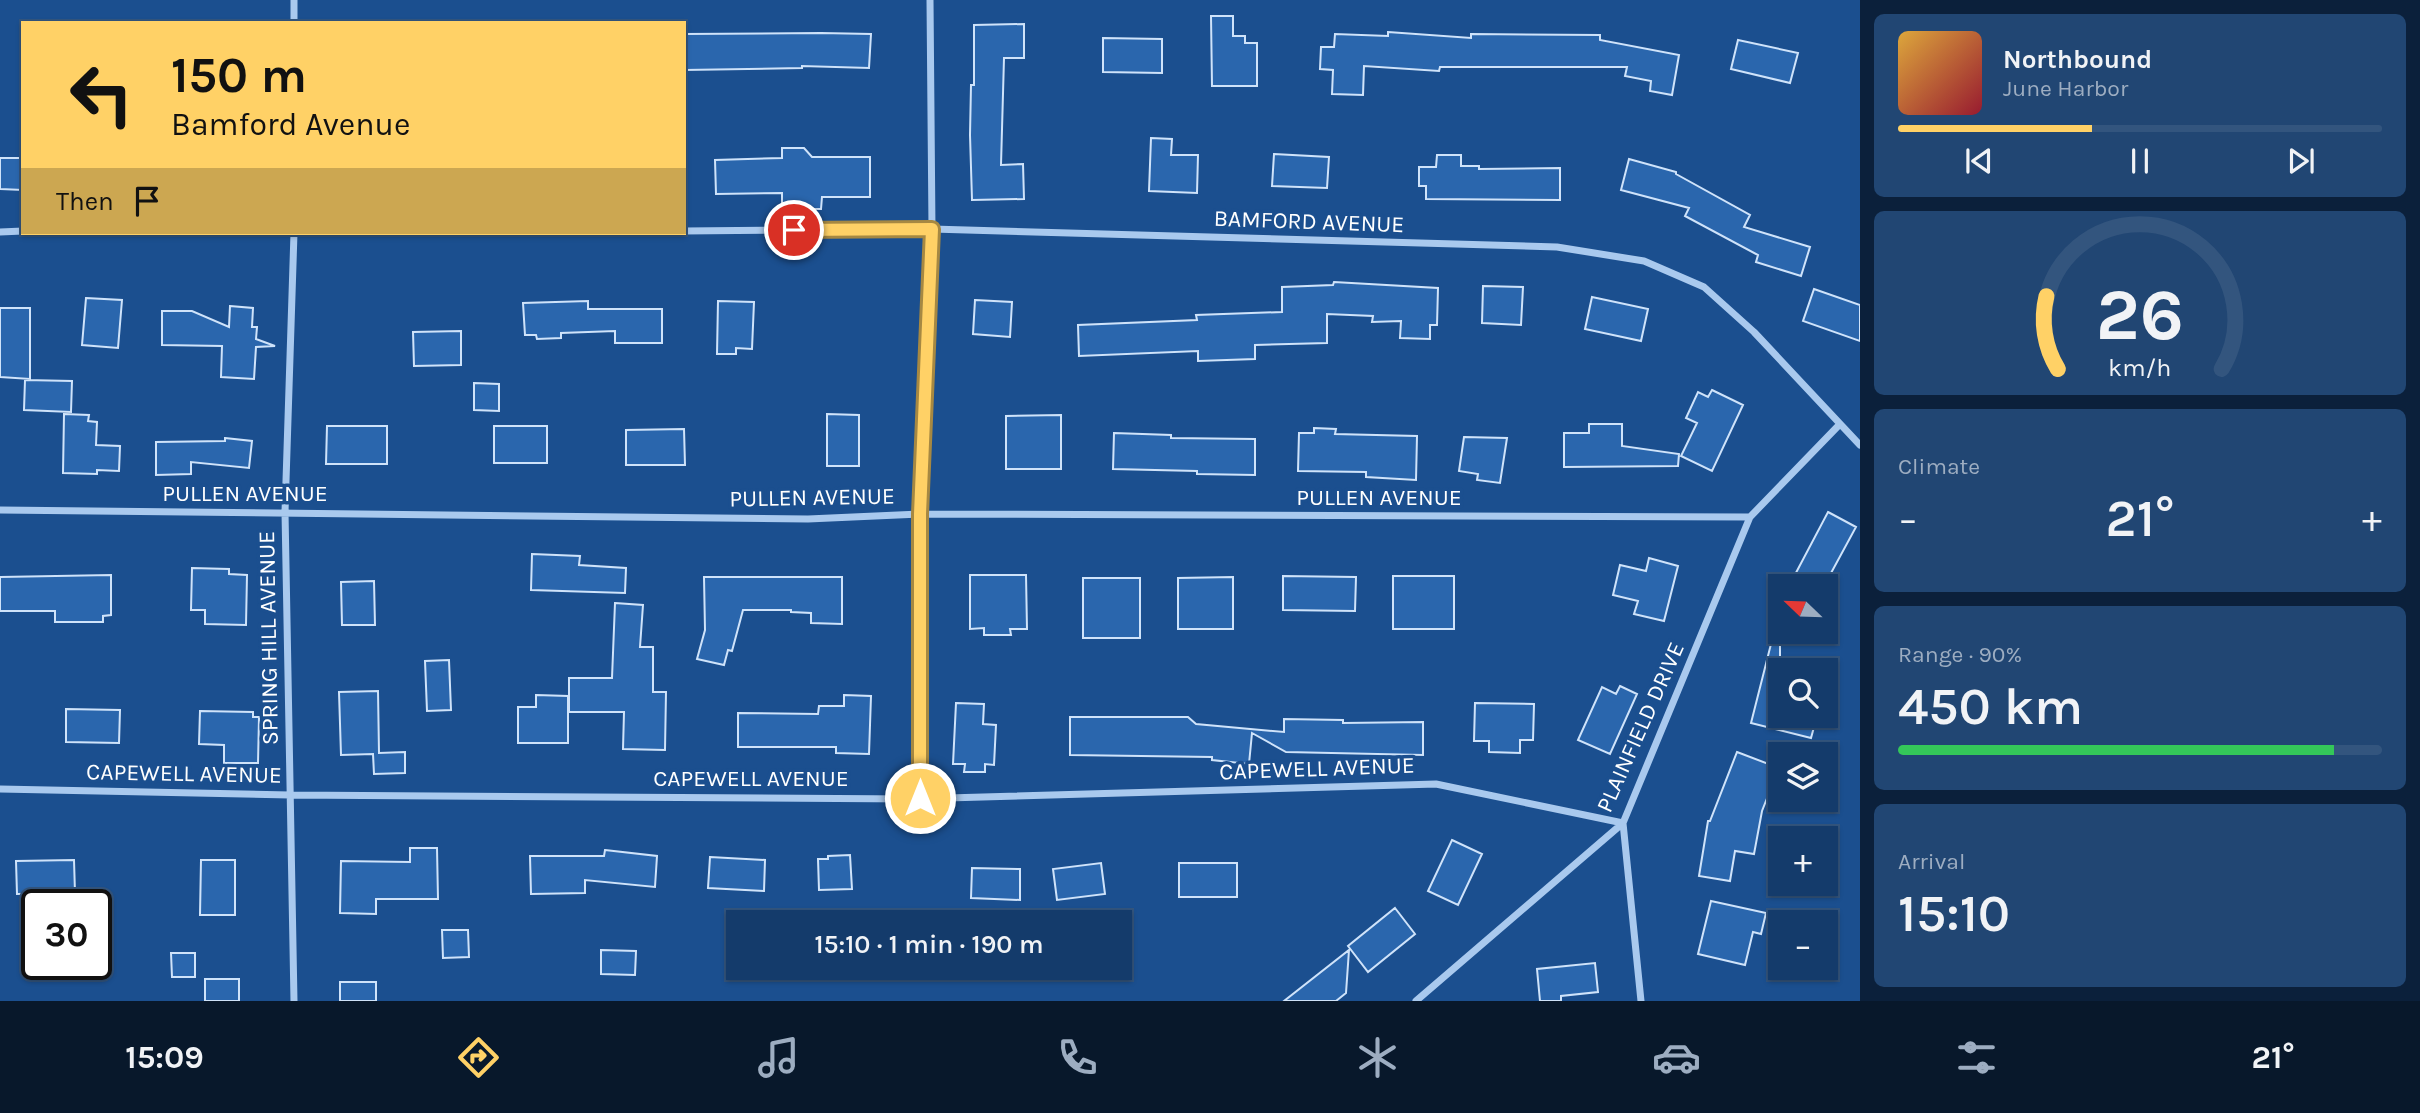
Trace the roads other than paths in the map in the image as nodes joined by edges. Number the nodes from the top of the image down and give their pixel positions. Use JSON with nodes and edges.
{"nodes":[{"id":1,"x":294,"y":0,"type":"edge"},
{"id":2,"x":930,"y":0,"type":"edge"},
{"id":3,"x":294,"y":21,"type":"edge"},
{"id":4,"x":932,"y":229,"type":"junction"},
{"id":5,"x":21,"y":231,"type":"edge"},
{"id":6,"x":686,"y":231,"type":"edge"},
{"id":7,"x":0,"y":232,"type":"edge"},
{"id":8,"x":294,"y":235,"type":"edge"},
{"id":9,"x":1840,"y":424,"type":"junction"},
{"id":10,"x":1860,"y":445,"type":"edge"},
{"id":11,"x":0,"y":510,"type":"edge"},
{"id":12,"x":285,"y":512,"type":"junction"},
{"id":13,"x":920,"y":514,"type":"junction"},
{"id":14,"x":1750,"y":517,"type":"junction"},
{"id":15,"x":0,"y":789,"type":"edge"},
{"id":16,"x":290,"y":795,"type":"junction"},
{"id":17,"x":920,"y":798,"type":"junction"},
{"id":18,"x":1623,"y":823,"type":"junction"},
{"id":19,"x":294,"y":1001,"type":"edge"},
{"id":20,"x":1416,"y":1001,"type":"edge"},
{"id":21,"x":1641,"y":1001,"type":"edge"}],
"edges":[{"from":1,"to":3,"type":"street"},
{"from":2,"to":4,"type":"street"},
{"from":4,"to":6,"type":"street","name":"BAMFORD AVENUE"},
{"from":4,"to":9,"type":"street","name":"BAMFORD AVENUE"},
{"from":4,"to":13,"type":"street"},
{"from":5,"to":7,"type":"street"},
{"from":8,"to":12,"type":"street","name":"SPRING HILL AVENUE"},
{"from":9,"to":10,"type":"street","name":"BAMFORD AVENUE"},
{"from":9,"to":14,"type":"street","name":"PLAINFIELD DRIVE"},
{"from":11,"to":12,"type":"street","name":"PULLEN AVENUE"},
{"from":12,"to":13,"type":"street","name":"PULLEN AVENUE"},
{"from":12,"to":16,"type":"street","name":"SPRING HILL AVENUE"},
{"from":13,"to":14,"type":"street","name":"PULLEN AVENUE"},
{"from":13,"to":17,"type":"street"},
{"from":14,"to":18,"type":"street","name":"PLAINFIELD DRIVE"},
{"from":15,"to":16,"type":"street","name":"CAPEWELL AVENUE"},
{"from":16,"to":17,"type":"street","name":"CAPEWELL AVENUE"},
{"from":16,"to":19,"type":"street","name":"SPRING HILL AVENUE"},
{"from":17,"to":18,"type":"street","name":"CAPEWELL AVENUE"},
{"from":18,"to":20,"type":"street","name":"PLAINFIELD DRIVE"},
{"from":18,"to":21,"type":"street"}]}
